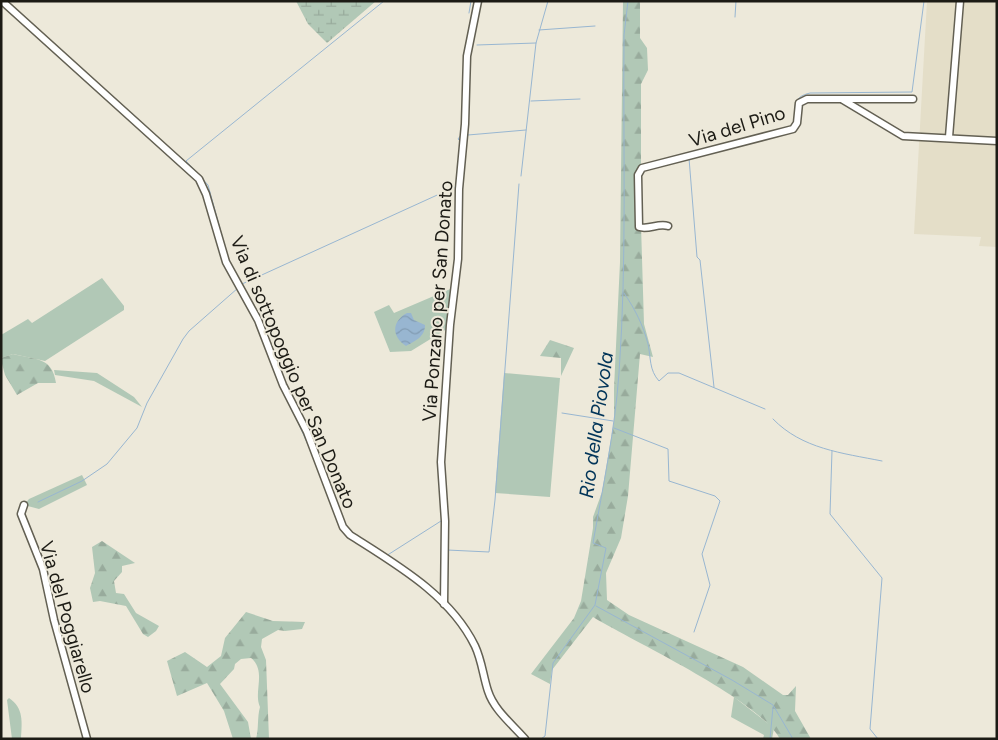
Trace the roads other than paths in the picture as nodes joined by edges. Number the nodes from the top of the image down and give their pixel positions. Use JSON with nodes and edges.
{"nodes":[{"id":1,"x":2,"y":1,"type":"edge"},
{"id":2,"x":478,"y":1,"type":"edge"},
{"id":3,"x":960,"y":1,"type":"edge"},
{"id":4,"x":840,"y":99,"type":"junction"},
{"id":5,"x":913,"y":99,"type":"dead end"},
{"id":6,"x":949,"y":137,"type":"junction"},
{"id":7,"x":997,"y":141,"type":"edge"},
{"id":8,"x":668,"y":226,"type":"dead end"},
{"id":9,"x":24,"y":505,"type":"dead end"},
{"id":10,"x":444,"y":604,"type":"junction"},
{"id":11,"x":87,"y":739,"type":"edge"},
{"id":12,"x":525,"y":739,"type":"edge"}],
"edges":[{"from":1,"to":10,"type":"street","name":"Via di sottopoggio per San Donato"},
{"from":2,"to":10,"type":"street","name":"Via Ponzano per San Donato"},
{"from":3,"to":6,"type":"street"},
{"from":4,"to":5,"type":"street","name":"Via del Pino"},
{"from":4,"to":6,"type":"street"},
{"from":4,"to":8,"type":"street","name":"Via del Pino"},
{"from":6,"to":7,"type":"street"},
{"from":9,"to":11,"type":"street","name":"Via del Poggiarello"},
{"from":10,"to":12,"type":"street","name":"Via di sottopoggio per San Donato"}]}
